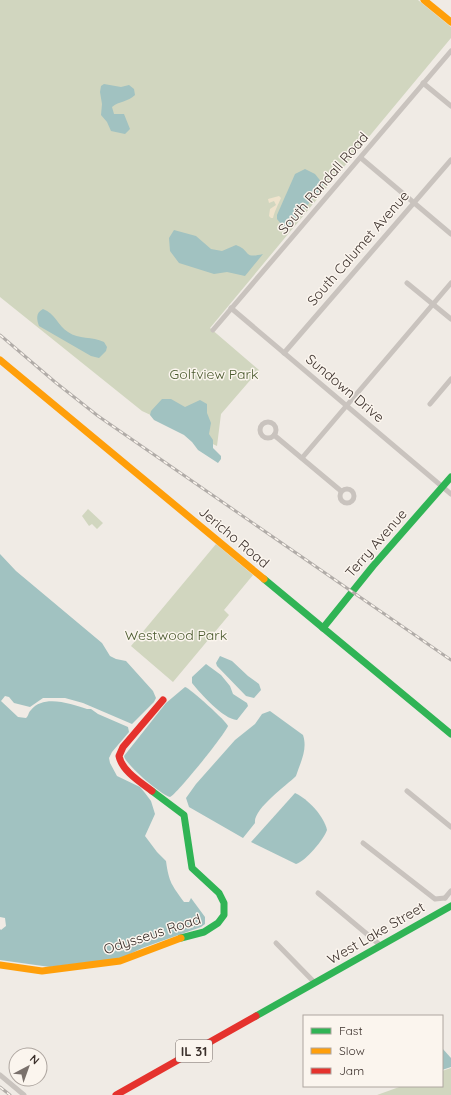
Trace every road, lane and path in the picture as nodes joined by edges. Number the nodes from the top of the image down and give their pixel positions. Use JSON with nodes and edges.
{"nodes":[{"id":1,"x":424,"y":0,"type":"edge"},
{"id":2,"x":451,"y":22,"type":"edge"},
{"id":3,"x":451,"y":51,"type":"edge"},
{"id":4,"x":423,"y":83,"type":"junction"},
{"id":5,"x":451,"y":106,"type":"edge"},
{"id":6,"x":360,"y":158,"type":"junction"},
{"id":7,"x":451,"y":160,"type":"edge"},
{"id":8,"x":414,"y":203,"type":"junction"},
{"id":9,"x":451,"y":234,"type":"edge"},
{"id":10,"x":407,"y":283,"type":"dead end"},
{"id":11,"x":451,"y":283,"type":"edge"},
{"id":12,"x":433,"y":304,"type":"junction"},
{"id":13,"x":231,"y":308,"type":"junction"},
{"id":14,"x":451,"y":319,"type":"edge"},
{"id":15,"x":214,"y":330,"type":"dead end"},
{"id":16,"x":284,"y":353,"type":"junction"},
{"id":17,"x":0,"y":360,"type":"edge"},
{"id":18,"x":451,"y":379,"type":"edge"},
{"id":19,"x":430,"y":404,"type":"dead end"},
{"id":20,"x":346,"y":405,"type":"junction"},
{"id":21,"x":274,"y":434,"type":"dead end"},
{"id":22,"x":302,"y":458,"type":"junction"},
{"id":23,"x":451,"y":477,"type":"edge"},
{"id":24,"x":443,"y":487,"type":"junction"},
{"id":25,"x":341,"y":491,"type":"dead end"},
{"id":26,"x":451,"y":494,"type":"edge"},
{"id":27,"x":323,"y":628,"type":"junction"},
{"id":28,"x":163,"y":700,"type":"dead end"},
{"id":29,"x":451,"y":734,"type":"edge"},
{"id":30,"x":407,"y":791,"type":"dead end"},
{"id":31,"x":451,"y":827,"type":"edge"},
{"id":32,"x":362,"y":843,"type":"dead end"},
{"id":33,"x":451,"y":891,"type":"edge"},
{"id":34,"x":318,"y":893,"type":"dead end"},
{"id":35,"x":445,"y":898,"type":"junction"},
{"id":36,"x":450,"y":907,"type":"edge"},
{"id":37,"x":276,"y":943,"type":"dead end"},
{"id":38,"x":380,"y":945,"type":"junction"},
{"id":39,"x":0,"y":965,"type":"edge"},
{"id":40,"x":315,"y":983,"type":"junction"},
{"id":41,"x":0,"y":1075,"type":"edge"},
{"id":42,"x":24,"y":1095,"type":"edge"},
{"id":43,"x":116,"y":1095,"type":"edge"}],
"edges":[{"from":1,"to":2,"type":"main road"},
{"from":3,"to":4,"type":"street","name":"South Randall Road"},
{"from":4,"to":5,"type":"street"},
{"from":4,"to":6,"type":"street","name":"South Randall Road"},
{"from":6,"to":8,"type":"street"},
{"from":6,"to":13,"type":"street","name":"South Randall Road"},
{"from":7,"to":8,"type":"street","name":"South Calumet Avenue"},
{"from":8,"to":9,"type":"street"},
{"from":8,"to":16,"type":"street","name":"South Calumet Avenue"},
{"from":10,"to":12,"type":"street"},
{"from":11,"to":12,"type":"street"},
{"from":12,"to":14,"type":"street"},
{"from":12,"to":20,"type":"street"},
{"from":13,"to":15,"type":"street","name":"South Randall Road"},
{"from":13,"to":16,"type":"street","name":"Sundown Drive"},
{"from":16,"to":20,"type":"street","name":"Sundown Drive"},
{"from":17,"to":27,"type":"main road","name":"Jericho Road"},
{"from":18,"to":19,"type":"street"},
{"from":20,"to":22,"type":"street"},
{"from":20,"to":24,"type":"street","name":"Sundown Drive"},
{"from":21,"to":22,"type":"street"},
{"from":22,"to":25,"type":"street"},
{"from":23,"to":24,"type":"main road","name":"Terry Avenue"},
{"from":24,"to":26,"type":"street","name":"Sundown Drive"},
{"from":24,"to":27,"type":"main road","name":"Terry Avenue"},
{"from":27,"to":29,"type":"main road","name":"Jericho Road"},
{"from":28,"to":39,"type":"main road","name":"Odysseus Road"},
{"from":30,"to":31,"type":"street"},
{"from":32,"to":35,"type":"street"},
{"from":33,"to":35,"type":"street"},
{"from":34,"to":38,"type":"street"},
{"from":35,"to":36,"type":"street"},
{"from":36,"to":38,"type":"main road","name":"West Lake Street","number":"IL 31"},
{"from":37,"to":40,"type":"street"},
{"from":38,"to":40,"type":"main road","name":"West Lake Street","number":"IL 31"},
{"from":40,"to":43,"type":"main road","number":"IL 31"},
{"from":41,"to":42,"type":"street"}]}
